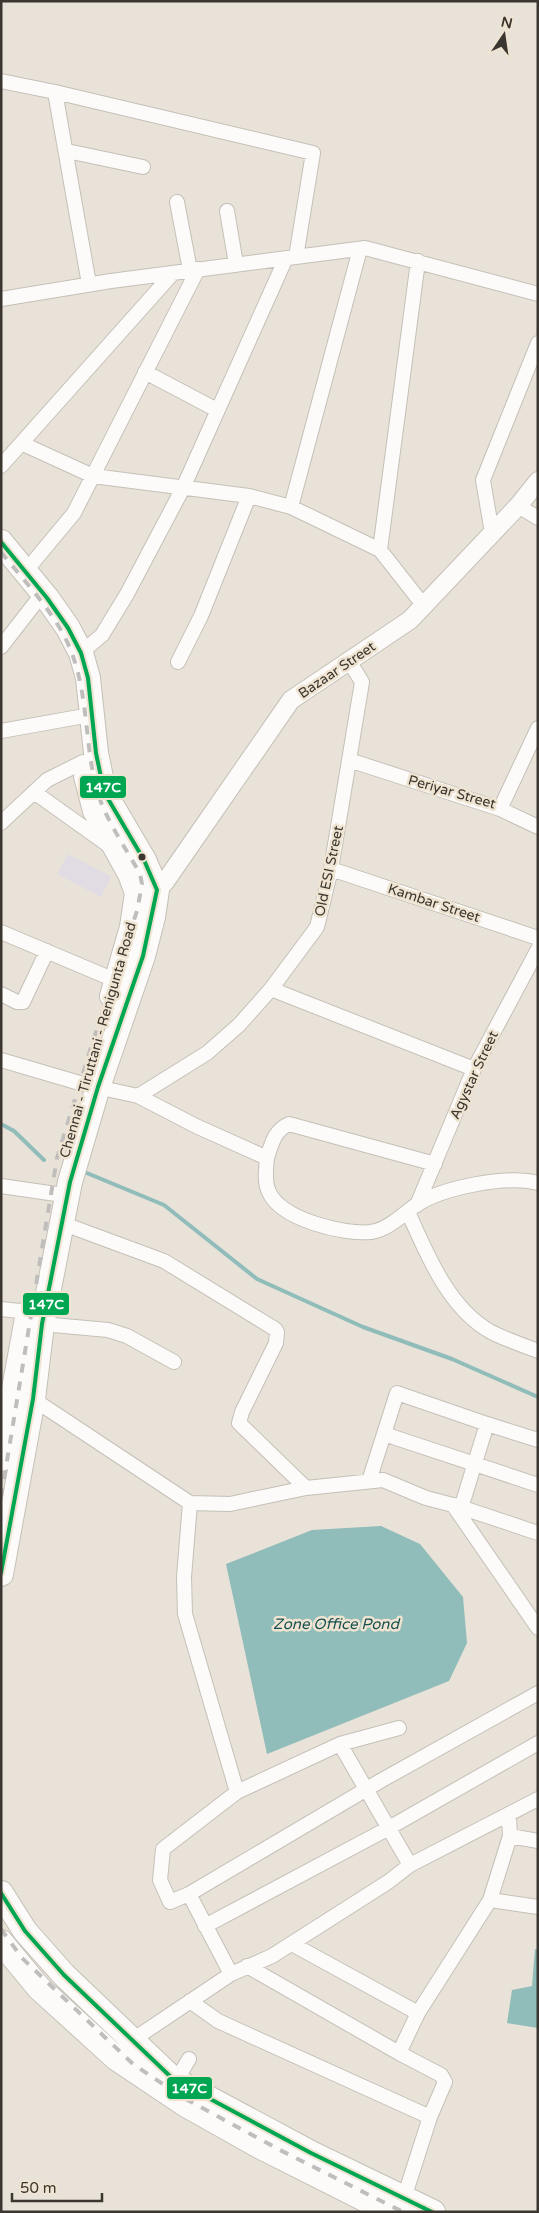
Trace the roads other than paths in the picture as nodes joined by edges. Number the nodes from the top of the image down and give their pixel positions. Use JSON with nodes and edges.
{"nodes":[{"id":1,"x":1,"y":81,"type":"edge"},
{"id":2,"x":55,"y":92,"type":"junction"},
{"id":3,"x":67,"y":151,"type":"junction"},
{"id":4,"x":143,"y":168,"type":"dead end"},
{"id":5,"x":177,"y":202,"type":"dead end"},
{"id":6,"x":227,"y":211,"type":"dead end"},
{"id":7,"x":360,"y":249,"type":"junction"},
{"id":8,"x":291,"y":257,"type":"junction"},
{"id":9,"x":418,"y":261,"type":"junction"},
{"id":10,"x":236,"y":264,"type":"junction"},
{"id":11,"x":194,"y":270,"type":"junction"},
{"id":12,"x":173,"y":273,"type":"junction"},
{"id":13,"x":89,"y":284,"type":"junction"},
{"id":14,"x":538,"y":294,"type":"edge"},
{"id":15,"x":1,"y":299,"type":"edge"},
{"id":16,"x":538,"y":343,"type":"edge"},
{"id":17,"x":145,"y":372,"type":"junction"},
{"id":18,"x":217,"y":410,"type":"junction"},
{"id":19,"x":23,"y":444,"type":"junction"},
{"id":20,"x":1,"y":466,"type":"edge"},
{"id":21,"x":92,"y":476,"type":"junction"},
{"id":22,"x":538,"y":481,"type":"edge"},
{"id":23,"x":182,"y":488,"type":"junction"},
{"id":24,"x":249,"y":496,"type":"junction"},
{"id":25,"x":518,"y":506,"type":"junction"},
{"id":26,"x":291,"y":507,"type":"junction"},
{"id":27,"x":538,"y":518,"type":"edge"},
{"id":28,"x":492,"y":533,"type":"junction"},
{"id":29,"x":1,"y":542,"type":"edge"},
{"id":30,"x":380,"y":550,"type":"junction"},
{"id":31,"x":1,"y":559,"type":"edge"},
{"id":32,"x":25,"y":572,"type":"junction"},
{"id":33,"x":36,"y":602,"type":"junction"},
{"id":34,"x":424,"y":606,"type":"junction"},
{"id":35,"x":4,"y":638,"type":"edge"},
{"id":36,"x":81,"y":653,"type":"junction"},
{"id":37,"x":349,"y":661,"type":"junction"},
{"id":38,"x":178,"y":662,"type":"dead end"},
{"id":39,"x":79,"y":717,"type":"junction"},
{"id":40,"x":538,"y":728,"type":"edge"},
{"id":41,"x":1,"y":731,"type":"edge"},
{"id":42,"x":349,"y":760,"type":"junction"},
{"id":43,"x":83,"y":762,"type":"junction"},
{"id":44,"x":34,"y":792,"type":"junction"},
{"id":45,"x":500,"y":809,"type":"junction"},
{"id":46,"x":1,"y":823,"type":"edge"},
{"id":47,"x":538,"y":827,"type":"edge"},
{"id":48,"x":116,"y":851,"type":"junction"},
{"id":49,"x":331,"y":869,"type":"junction"},
{"id":50,"x":147,"y":891,"type":"junction"},
{"id":51,"x":1,"y":932,"type":"edge"},
{"id":52,"x":538,"y":938,"type":"edge"},
{"id":53,"x":538,"y":949,"type":"edge"},
{"id":54,"x":47,"y":951,"type":"junction"},
{"id":55,"x":118,"y":981,"type":"junction"},
{"id":56,"x":271,"y":988,"type":"junction"},
{"id":57,"x":1,"y":994,"type":"edge"},
{"id":58,"x":1,"y":1060,"type":"edge"},
{"id":59,"x":474,"y":1069,"type":"junction"},
{"id":60,"x":90,"y":1085,"type":"junction"},
{"id":61,"x":138,"y":1096,"type":"junction"},
{"id":62,"x":267,"y":1158,"type":"junction"},
{"id":63,"x":435,"y":1164,"type":"junction"},
{"id":64,"x":538,"y":1184,"type":"edge"},
{"id":65,"x":1,"y":1186,"type":"edge"},
{"id":66,"x":61,"y":1186,"type":"junction"},
{"id":67,"x":413,"y":1209,"type":"junction"},
{"id":68,"x":64,"y":1224,"type":"junction"},
{"id":69,"x":1,"y":1309,"type":"edge"},
{"id":70,"x":36,"y":1318,"type":"junction"},
{"id":71,"x":538,"y":1350,"type":"edge"},
{"id":72,"x":174,"y":1362,"type":"dead end"},
{"id":73,"x":24,"y":1397,"type":"junction"},
{"id":74,"x":487,"y":1424,"type":"junction"},
{"id":75,"x":384,"y":1434,"type":"junction"},
{"id":76,"x":538,"y":1440,"type":"edge"},
{"id":77,"x":1,"y":1459,"type":"edge"},
{"id":78,"x":475,"y":1464,"type":"junction"},
{"id":79,"x":369,"y":1481,"type":"junction"},
{"id":80,"x":538,"y":1485,"type":"edge"},
{"id":81,"x":306,"y":1488,"type":"junction"},
{"id":82,"x":190,"y":1503,"type":"junction"},
{"id":83,"x":457,"y":1506,"type":"junction"},
{"id":84,"x":538,"y":1533,"type":"edge"},
{"id":85,"x":1,"y":1574,"type":"edge"},
{"id":86,"x":538,"y":1628,"type":"edge"},
{"id":87,"x":538,"y":1693,"type":"edge"},
{"id":88,"x":399,"y":1728,"type":"dead end"},
{"id":89,"x":538,"y":1743,"type":"edge"},
{"id":90,"x":340,"y":1744,"type":"junction"},
{"id":91,"x":366,"y":1790,"type":"junction"},
{"id":92,"x":237,"y":1792,"type":"junction"},
{"id":93,"x":538,"y":1799,"type":"edge"},
{"id":94,"x":509,"y":1816,"type":"junction"},
{"id":95,"x":387,"y":1829,"type":"junction"},
{"id":96,"x":510,"y":1836,"type":"junction"},
{"id":97,"x":538,"y":1841,"type":"edge"},
{"id":98,"x":410,"y":1865,"type":"junction"},
{"id":99,"x":1,"y":1893,"type":"edge"},
{"id":100,"x":189,"y":1894,"type":"junction"},
{"id":101,"x":490,"y":1900,"type":"junction"},
{"id":102,"x":538,"y":1907,"type":"edge"},
{"id":103,"x":205,"y":1926,"type":"junction"},
{"id":104,"x":1,"y":1942,"type":"edge"},
{"id":105,"x":292,"y":1944,"type":"junction"},
{"id":106,"x":247,"y":1966,"type":"junction"},
{"id":107,"x":231,"y":1974,"type":"junction"},
{"id":108,"x":190,"y":2001,"type":"junction"},
{"id":109,"x":418,"y":2013,"type":"junction"},
{"id":110,"x":123,"y":2050,"type":"junction"},
{"id":111,"x":398,"y":2053,"type":"junction"},
{"id":112,"x":189,"y":2060,"type":"dead end"},
{"id":113,"x":176,"y":2081,"type":"junction"},
{"id":114,"x":430,"y":2118,"type":"junction"},
{"id":115,"x":397,"y":2205,"type":"edge"},
{"id":116,"x":433,"y":2212,"type":"edge"}],
"edges":[{"from":1,"to":2,"type":"street"},
{"from":2,"to":3,"type":"street"},
{"from":2,"to":8,"type":"street"},
{"from":3,"to":4,"type":"street"},
{"from":3,"to":13,"type":"street"},
{"from":5,"to":11,"type":"street"},
{"from":6,"to":10,"type":"street"},
{"from":7,"to":8,"type":"street"},
{"from":7,"to":9,"type":"street"},
{"from":7,"to":26,"type":"street"},
{"from":8,"to":10,"type":"street"},
{"from":8,"to":18,"type":"street"},
{"from":9,"to":14,"type":"street"},
{"from":9,"to":30,"type":"street"},
{"from":10,"to":11,"type":"street"},
{"from":11,"to":12,"type":"street"},
{"from":11,"to":17,"type":"street"},
{"from":12,"to":13,"type":"street"},
{"from":12,"to":19,"type":"street"},
{"from":13,"to":15,"type":"street"},
{"from":16,"to":28,"type":"street"},
{"from":17,"to":18,"type":"street"},
{"from":17,"to":21,"type":"street"},
{"from":18,"to":23,"type":"street"},
{"from":19,"to":20,"type":"street"},
{"from":19,"to":21,"type":"street"},
{"from":21,"to":23,"type":"street"},
{"from":21,"to":32,"type":"street"},
{"from":22,"to":25,"type":"street","name":"Bazaar Street"},
{"from":23,"to":24,"type":"street"},
{"from":23,"to":36,"type":"street"},
{"from":24,"to":26,"type":"street"},
{"from":24,"to":38,"type":"street"},
{"from":25,"to":27,"type":"street"},
{"from":25,"to":28,"type":"street","name":"Bazaar Street"},
{"from":26,"to":30,"type":"street"},
{"from":28,"to":34,"type":"street","name":"Bazaar Street"},
{"from":29,"to":32,"type":"highway"},
{"from":30,"to":34,"type":"street"},
{"from":31,"to":33,"type":"highway"},
{"from":32,"to":36,"type":"highway"},
{"from":33,"to":35,"type":"street"},
{"from":33,"to":39,"type":"highway"},
{"from":34,"to":37,"type":"street","name":"Bazaar Street"},
{"from":36,"to":50,"type":"highway"},
{"from":37,"to":42,"type":"street","name":"Old ESI Street"},
{"from":37,"to":50,"type":"street","name":"Bazaar Street"},
{"from":39,"to":41,"type":"street"},
{"from":39,"to":43,"type":"highway"},
{"from":40,"to":45,"type":"street","name":"Periyar Street"},
{"from":42,"to":45,"type":"street","name":"Periyar Street"},
{"from":42,"to":49,"type":"street","name":"Old ESI Street"},
{"from":43,"to":44,"type":"street"},
{"from":43,"to":48,"type":"highway"},
{"from":44,"to":46,"type":"street"},
{"from":44,"to":48,"type":"street"},
{"from":45,"to":47,"type":"street"},
{"from":48,"to":50,"type":"highway"},
{"from":49,"to":52,"type":"street","name":"Kambar Street"},
{"from":49,"to":56,"type":"street","name":"Old ESI Street"},
{"from":50,"to":55,"type":"highway","name":"Chennai - Tiruttani - Renigunta Road"},
{"from":50,"to":60,"type":"highway","name":"Chennai - Tiruttani - Renigunta Road"},
{"from":51,"to":54,"type":"street"},
{"from":53,"to":59,"type":"street","name":"Agystar Street"},
{"from":54,"to":55,"type":"street"},
{"from":54,"to":57,"type":"street"},
{"from":55,"to":60,"type":"highway","name":"Chennai - Tiruttani - Renigunta Road"},
{"from":56,"to":59,"type":"street"},
{"from":56,"to":61,"type":"street","name":"Old ESI Street"},
{"from":58,"to":60,"type":"street"},
{"from":59,"to":63,"type":"street","name":"Agystar Street"},
{"from":60,"to":61,"type":"street"},
{"from":60,"to":66,"type":"highway","name":"Chennai - Tiruttani - Renigunta Road"},
{"from":61,"to":62,"type":"street"},
{"from":62,"to":63,"type":"street"},
{"from":62,"to":67,"type":"street"},
{"from":63,"to":67,"type":"street","name":"Agystar Street"},
{"from":64,"to":67,"type":"street"},
{"from":65,"to":66,"type":"street"},
{"from":66,"to":68,"type":"highway","name":"Chennai - Tiruttani - Renigunta Road"},
{"from":66,"to":70,"type":"highway","name":"Chennai - Tiruttani - Renigunta Road"},
{"from":67,"to":71,"type":"street"},
{"from":68,"to":70,"type":"highway","name":"Chennai - Tiruttani - Renigunta Road"},
{"from":68,"to":81,"type":"street"},
{"from":69,"to":70,"type":"street"},
{"from":70,"to":72,"type":"street"},
{"from":70,"to":73,"type":"highway","name":"Chennai - Tiruttani - Renigunta Road"},
{"from":73,"to":77,"type":"highway","name":"Chennai - Tiruttani - Renigunta Road"},
{"from":73,"to":82,"type":"street"},
{"from":73,"to":85,"type":"highway","name":"Chennai - Tiruttani - Renigunta Road"},
{"from":74,"to":75,"type":"street"},
{"from":74,"to":76,"type":"street"},
{"from":74,"to":78,"type":"street"},
{"from":75,"to":78,"type":"street"},
{"from":75,"to":79,"type":"street"},
{"from":78,"to":80,"type":"street"},
{"from":78,"to":83,"type":"street"},
{"from":79,"to":81,"type":"street"},
{"from":79,"to":83,"type":"street"},
{"from":81,"to":82,"type":"street"},
{"from":82,"to":92,"type":"street"},
{"from":83,"to":84,"type":"street"},
{"from":83,"to":86,"type":"street"},
{"from":87,"to":91,"type":"street"},
{"from":88,"to":90,"type":"street"},
{"from":89,"to":95,"type":"street"},
{"from":90,"to":91,"type":"street"},
{"from":90,"to":92,"type":"street"},
{"from":91,"to":95,"type":"street"},
{"from":91,"to":100,"type":"street"},
{"from":92,"to":100,"type":"street"},
{"from":93,"to":94,"type":"street"},
{"from":94,"to":96,"type":"street"},
{"from":94,"to":98,"type":"street"},
{"from":95,"to":98,"type":"street"},
{"from":95,"to":103,"type":"street"},
{"from":96,"to":97,"type":"street"},
{"from":96,"to":101,"type":"street"},
{"from":98,"to":105,"type":"street"},
{"from":99,"to":110,"type":"highway"},
{"from":100,"to":103,"type":"street"},
{"from":101,"to":102,"type":"street"},
{"from":101,"to":109,"type":"street"},
{"from":103,"to":107,"type":"street"},
{"from":104,"to":110,"type":"highway"},
{"from":105,"to":106,"type":"street"},
{"from":105,"to":109,"type":"street"},
{"from":106,"to":107,"type":"street"},
{"from":106,"to":111,"type":"street"},
{"from":107,"to":108,"type":"street"},
{"from":108,"to":110,"type":"street"},
{"from":108,"to":114,"type":"street"},
{"from":109,"to":111,"type":"street"},
{"from":110,"to":113,"type":"highway"},
{"from":110,"to":115,"type":"highway"},
{"from":111,"to":114,"type":"street"},
{"from":112,"to":113,"type":"street"},
{"from":113,"to":115,"type":"highway"},
{"from":114,"to":115,"type":"street"},
{"from":115,"to":116,"type":"highway"}]}
